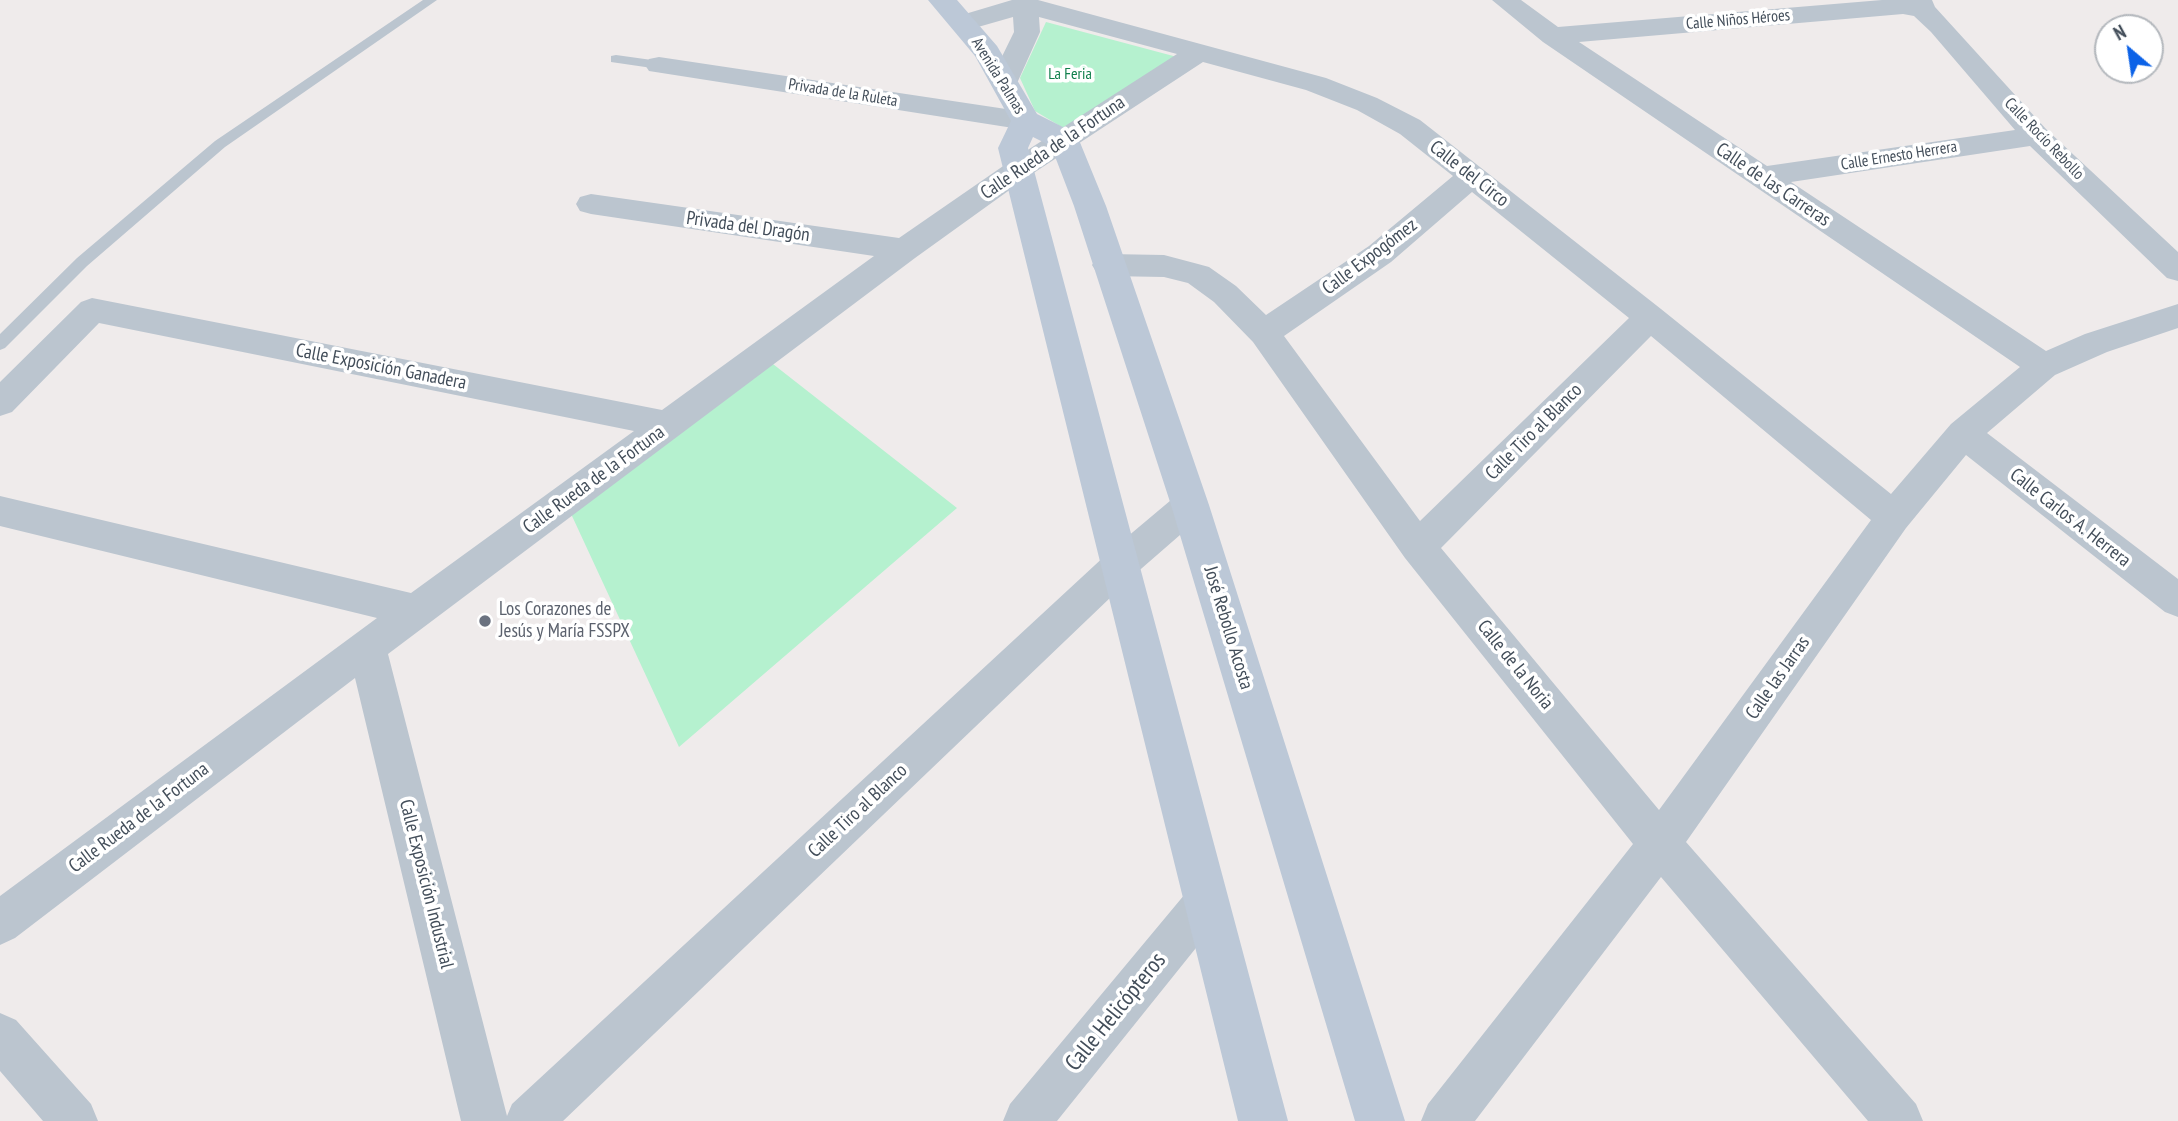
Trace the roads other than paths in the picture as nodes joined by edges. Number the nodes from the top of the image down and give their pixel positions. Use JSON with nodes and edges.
{"nodes":[{"id":1,"x":431,"y":0,"type":"edge"},
{"id":2,"x":942,"y":0,"type":"edge"},
{"id":3,"x":1026,"y":2,"type":"edge"},
{"id":4,"x":1517,"y":5,"type":"edge"},
{"id":5,"x":1921,"y":5,"type":"edge"},
{"id":6,"x":964,"y":23,"type":"junction"},
{"id":7,"x":1552,"y":36,"type":"junction"},
{"id":8,"x":1199,"y":52,"type":"junction"},
{"id":9,"x":616,"y":59,"type":"dead end"},
{"id":10,"x":659,"y":65,"type":"joint"},
{"id":11,"x":1004,"y":81,"type":"junction"},
{"id":12,"x":1026,"y":121,"type":"junction"},
{"id":13,"x":2036,"y":136,"type":"junction"},
{"id":14,"x":1064,"y":140,"type":"junction"},
{"id":15,"x":1019,"y":169,"type":"junction"},
{"id":16,"x":1472,"y":176,"type":"junction"},
{"id":17,"x":1762,"y":177,"type":"junction"},
{"id":18,"x":591,"y":204,"type":"dead end"},
{"id":19,"x":904,"y":250,"type":"junction"},
{"id":20,"x":1108,"y":265,"type":"junction"},
{"id":21,"x":2178,"y":270,"type":"edge"},
{"id":22,"x":2178,"y":316,"type":"edge"},
{"id":23,"x":1650,"y":317,"type":"junction"},
{"id":24,"x":1264,"y":333,"type":"junction"},
{"id":25,"x":0,"y":344,"type":"edge"},
{"id":26,"x":2043,"y":366,"type":"junction"},
{"id":27,"x":0,"y":403,"type":"edge"},
{"id":28,"x":670,"y":425,"type":"junction"},
{"id":29,"x":1963,"y":435,"type":"junction"},
{"id":30,"x":1190,"y":506,"type":"junction"},
{"id":31,"x":0,"y":511,"type":"edge"},
{"id":32,"x":1893,"y":517,"type":"junction"},
{"id":33,"x":1419,"y":547,"type":"junction"},
{"id":34,"x":1121,"y":564,"type":"junction"},
{"id":35,"x":2178,"y":601,"type":"edge"},
{"id":36,"x":416,"y":611,"type":"junction"},
{"id":37,"x":367,"y":647,"type":"junction"},
{"id":38,"x":1660,"y":844,"type":"junction"},
{"id":39,"x":1205,"y":903,"type":"junction"},
{"id":40,"x":0,"y":923,"type":"edge"},
{"id":41,"x":0,"y":1036,"type":"edge"},
{"id":42,"x":74,"y":1121,"type":"edge"},
{"id":43,"x":485,"y":1121,"type":"edge"},
{"id":44,"x":529,"y":1121,"type":"edge"},
{"id":45,"x":1027,"y":1121,"type":"edge"},
{"id":46,"x":1263,"y":1121,"type":"edge"},
{"id":47,"x":1380,"y":1121,"type":"edge"},
{"id":48,"x":1445,"y":1121,"type":"edge"},
{"id":49,"x":1899,"y":1121,"type":"edge"}],
"edges":[{"from":1,"to":25,"type":"lane"},
{"from":2,"to":6,"type":"main road","name":"Avenida Palmas"},
{"from":3,"to":6,"type":"street"},
{"from":3,"to":8,"type":"street","name":"Calle del Circo"},
{"from":3,"to":11,"type":"street"},
{"from":4,"to":7,"type":"street","name":"Calle de las Carreras"},
{"from":5,"to":7,"type":"street","name":"Calle Niños Héroes"},
{"from":5,"to":13,"type":"street","name":"Calle Rocío Rebollo"},
{"from":6,"to":11,"type":"main road","name":"Avenida Palmas"},
{"from":7,"to":17,"type":"street","name":"Calle de las Carreras"},
{"from":8,"to":14,"type":"street","name":"Calle Rueda de la Fortuna"},
{"from":8,"to":16,"type":"street","name":"Calle del Circo"},
{"from":9,"to":10,"type":"lane"},
{"from":10,"to":12,"type":"street","name":"Privada de la Ruleta"},
{"from":11,"to":12,"type":"main road","name":"Avenida Palmas"},
{"from":12,"to":14,"type":"main road","name":"Avenida Palmas"},
{"from":12,"to":15,"type":"main road","name":"Avenida Palmas"},
{"from":13,"to":17,"type":"street","name":"Calle Ernesto Herrera"},
{"from":13,"to":21,"type":"street","name":"Calle Rocío Rebollo"},
{"from":14,"to":15,"type":"street","name":"Calle Rueda de la Fortuna"},
{"from":14,"to":20,"type":"main road","name":"José Rebollo Acosta"},
{"from":15,"to":19,"type":"street","name":"Calle Rueda de la Fortuna"},
{"from":15,"to":34,"type":"main road"},
{"from":16,"to":23,"type":"street","name":"Calle del Circo"},
{"from":16,"to":24,"type":"street","name":"Calle Expogómez"},
{"from":17,"to":26,"type":"street","name":"Calle de las Carreras"},
{"from":18,"to":19,"type":"street","name":"Privada del Dragón"},
{"from":19,"to":28,"type":"street","name":"Calle Rueda de la Fortuna"},
{"from":20,"to":24,"type":"street","name":"Calle de la Noria"},
{"from":20,"to":30,"type":"main road","name":"José Rebollo Acosta"},
{"from":22,"to":26,"type":"street","name":"Calle las Jarras"},
{"from":23,"to":32,"type":"street","name":"Calle del Circo"},
{"from":23,"to":33,"type":"street","name":"Calle Tiro al Blanco"},
{"from":24,"to":33,"type":"street","name":"Calle de la Noria"},
{"from":26,"to":29,"type":"street","name":"Calle las Jarras"},
{"from":27,"to":28,"type":"street","name":"Calle Exposición Ganadera"},
{"from":28,"to":36,"type":"street","name":"Calle Rueda de la Fortuna"},
{"from":29,"to":32,"type":"street","name":"Calle las Jarras"},
{"from":29,"to":35,"type":"street","name":"Calle Carlos A. Herrera"},
{"from":30,"to":34,"type":"street","name":"Calle Tiro al Blanco"},
{"from":30,"to":47,"type":"main road","name":"José Rebollo Acosta"},
{"from":31,"to":36,"type":"street"},
{"from":32,"to":38,"type":"street","name":"Calle las Jarras"},
{"from":33,"to":38,"type":"street","name":"Calle de la Noria"},
{"from":34,"to":39,"type":"main road"},
{"from":34,"to":44,"type":"street","name":"Calle Tiro al Blanco"},
{"from":36,"to":37,"type":"street","name":"Calle Rueda de la Fortuna"},
{"from":37,"to":40,"type":"street","name":"Calle Rueda de la Fortuna"},
{"from":37,"to":43,"type":"street","name":"Calle Exposición Industrial"},
{"from":38,"to":48,"type":"street","name":"Calle las Jarras"},
{"from":38,"to":49,"type":"street","name":"Calle de la Noria"},
{"from":39,"to":45,"type":"street","name":"Calle Helicópteros"},
{"from":39,"to":46,"type":"main road"},
{"from":41,"to":42,"type":"street"}]}
